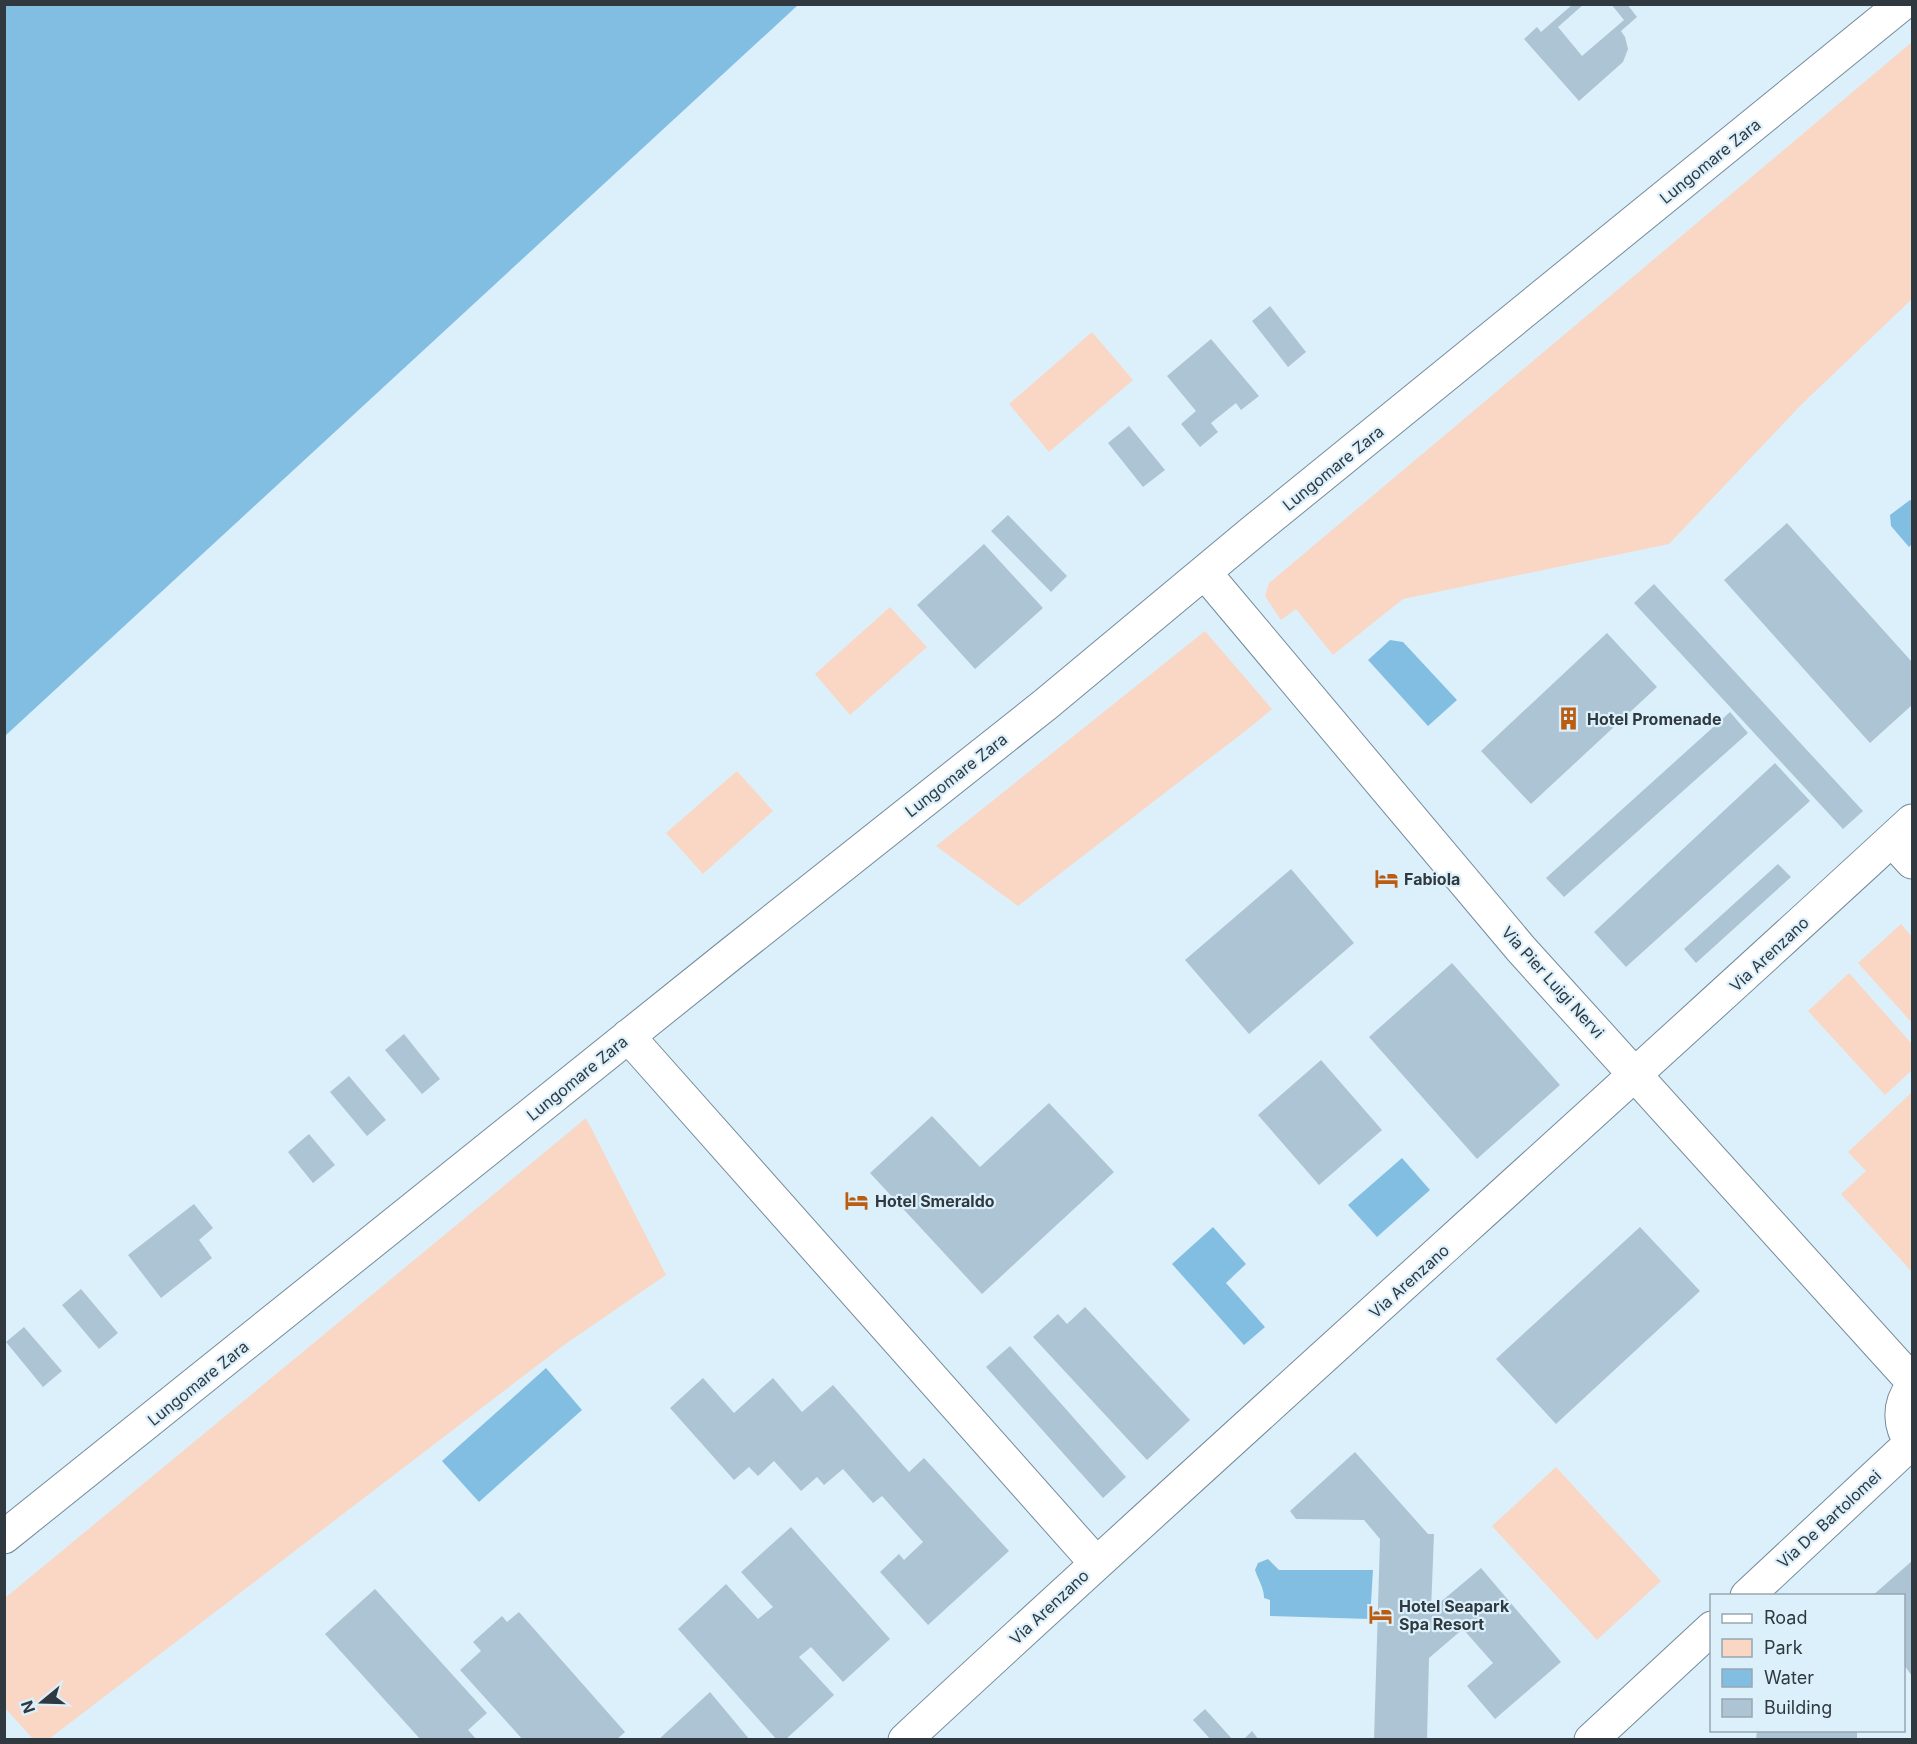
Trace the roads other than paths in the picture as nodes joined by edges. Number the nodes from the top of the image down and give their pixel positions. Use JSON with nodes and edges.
{"nodes":[{"id":1,"x":1902,"y":4,"type":"edge"},
{"id":2,"x":1206,"y":573,"type":"junction"},
{"id":3,"x":1906,"y":841,"type":"edge"},
{"id":4,"x":628,"y":1036,"type":"junction"},
{"id":5,"x":1636,"y":1074,"type":"junction"},
{"id":6,"x":1912,"y":1381,"type":"edge"},
{"id":7,"x":1912,"y":1387,"type":"edge"},
{"id":8,"x":1912,"y":1444,"type":"edge"},
{"id":9,"x":4,"y":1537,"type":"edge"},
{"id":10,"x":1096,"y":1563,"type":"junction"},
{"id":11,"x":1749,"y":1594,"type":"edge"},
{"id":12,"x":1710,"y":1630,"type":"edge"},
{"id":13,"x":905,"y":1740,"type":"edge"},
{"id":14,"x":1591,"y":1740,"type":"edge"}],
"edges":[{"from":1,"to":2,"type":"street","name":"Lungomare Zara"},
{"from":2,"to":4,"type":"street","name":"Lungomare Zara"},
{"from":2,"to":5,"type":"street","name":"Via Pier Luigi Nervi"},
{"from":3,"to":5,"type":"street","name":"Via Arenzano"},
{"from":4,"to":9,"type":"street","name":"Lungomare Zara"},
{"from":4,"to":10,"type":"street"},
{"from":5,"to":6,"type":"street","name":"Via Pier Luigi Nervi"},
{"from":5,"to":10,"type":"street","name":"Via Arenzano"},
{"from":7,"to":8,"type":"street"},
{"from":8,"to":11,"type":"street","name":"Via De Bartolomei"},
{"from":10,"to":13,"type":"street","name":"Via Arenzano"},
{"from":12,"to":14,"type":"street"}]}
